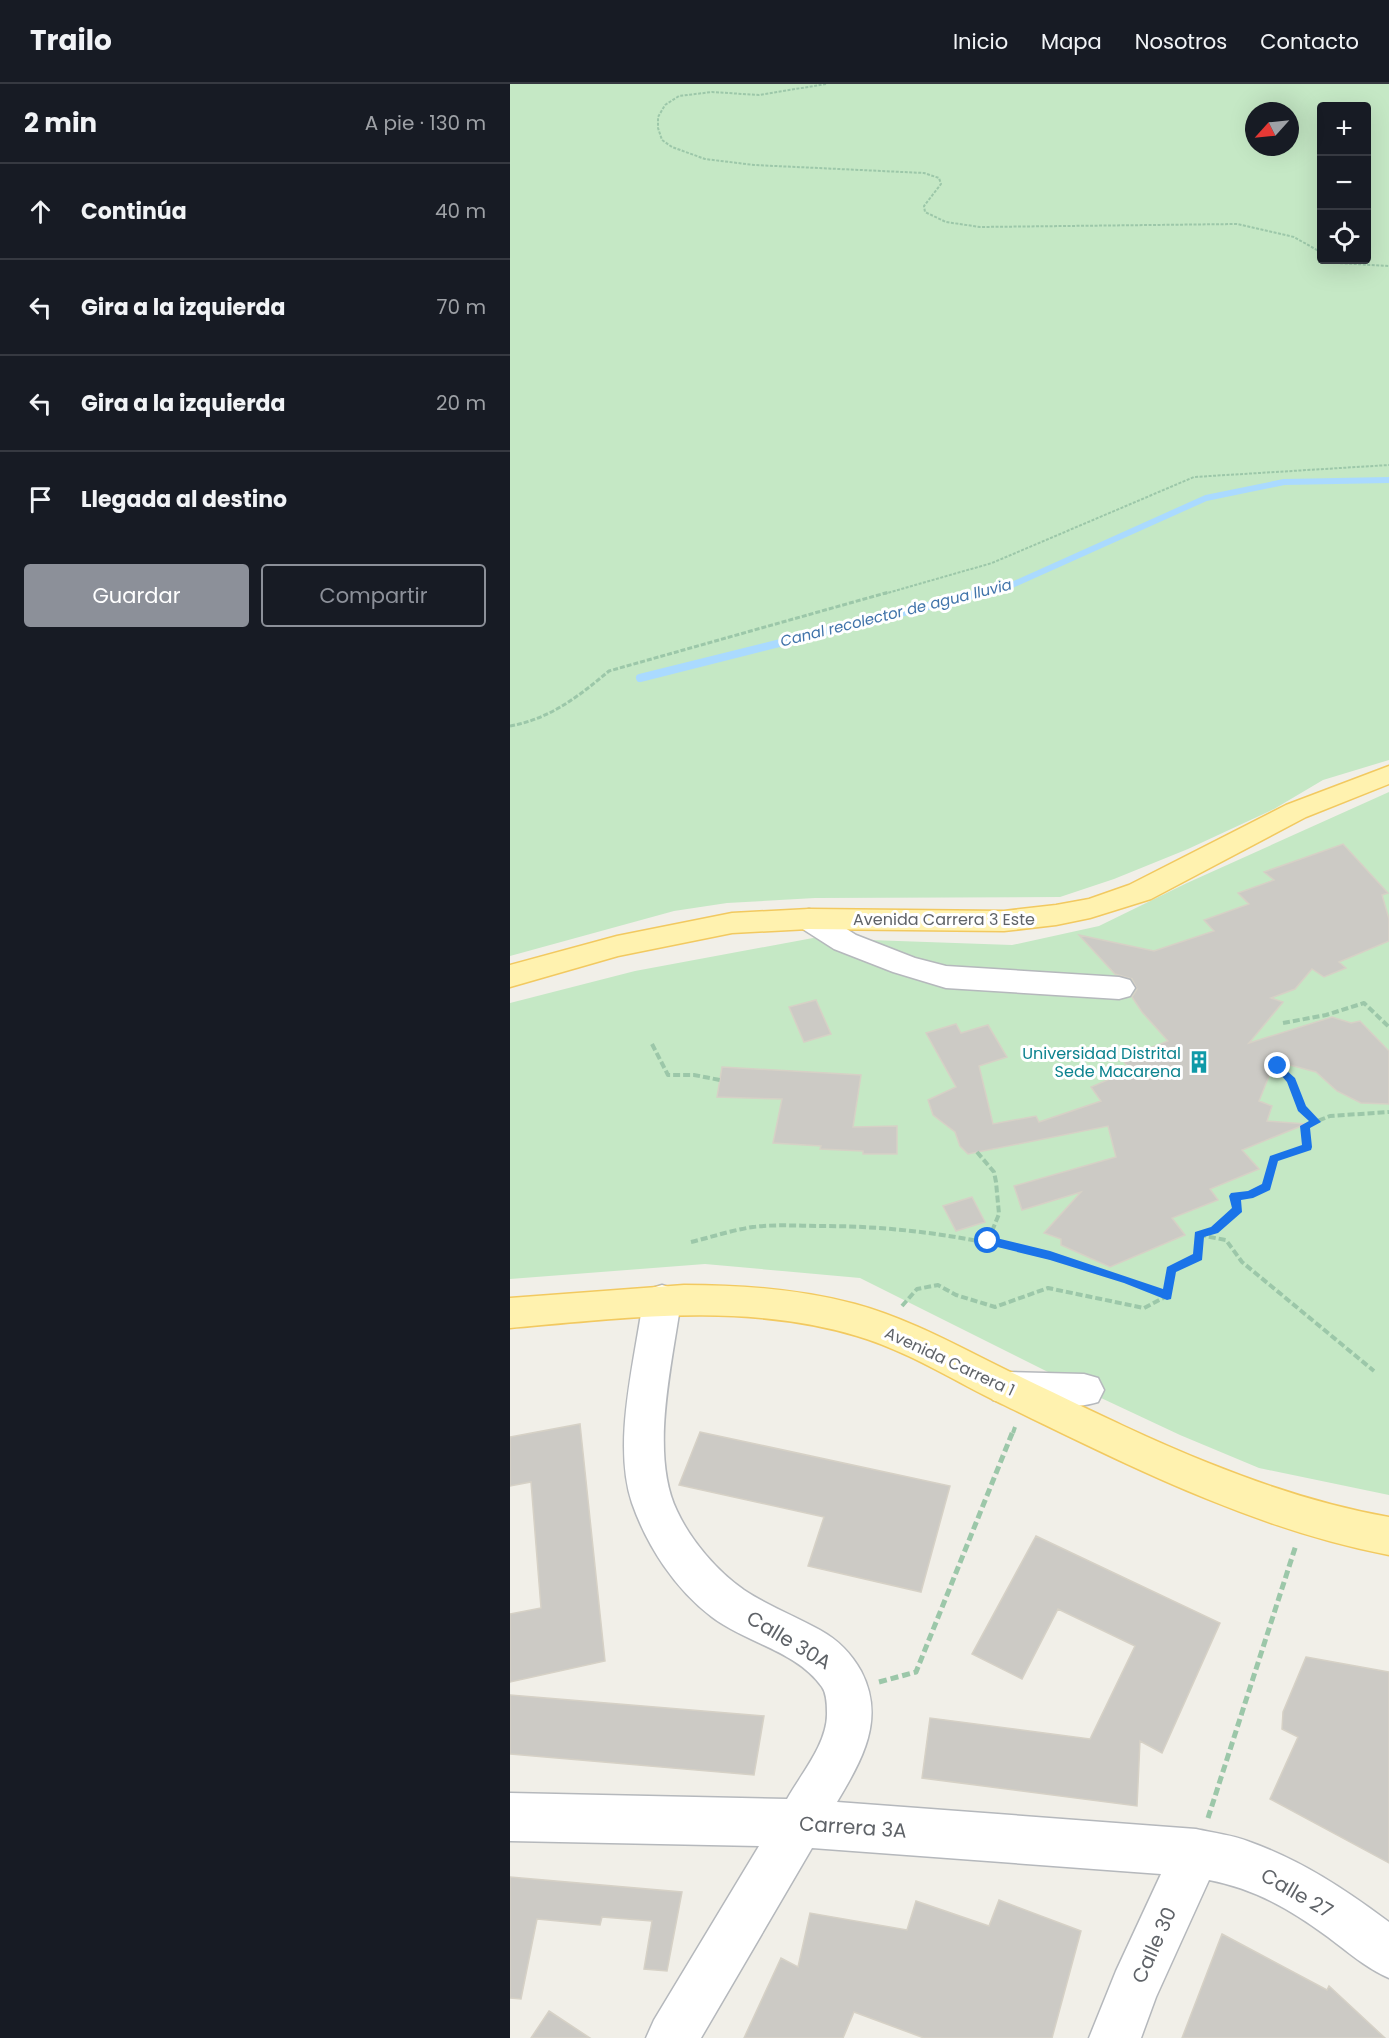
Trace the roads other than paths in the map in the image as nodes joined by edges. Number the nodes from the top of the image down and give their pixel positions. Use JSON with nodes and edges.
{"nodes":[{"id":1,"x":1389,"y":774,"type":"edge"},
{"id":2,"x":809,"y":919,"type":"junction"},
{"id":3,"x":510,"y":976,"type":"edge"},
{"id":4,"x":1119,"y":988,"type":"dead end"},
{"id":5,"x":662,"y":1300,"type":"junction"},
{"id":6,"x":510,"y":1313,"type":"edge"},
{"id":7,"x":1006,"y":1388,"type":"junction"},
{"id":8,"x":1084,"y":1390,"type":"dead end"},
{"id":9,"x":1389,"y":1536,"type":"edge"},
{"id":10,"x":510,"y":1817,"type":"edge"},
{"id":11,"x":800,"y":1823,"type":"junction"},
{"id":12,"x":1196,"y":1853,"type":"junction"},
{"id":13,"x":1389,"y":1953,"type":"edge"},
{"id":14,"x":672,"y":2038,"type":"edge"},
{"id":15,"x":1115,"y":2038,"type":"edge"}],
"edges":[{"from":1,"to":2,"type":"main road","name":"Avenida Carrera 3 Este"},
{"from":2,"to":3,"type":"main road","name":"Avenida Carrera 3 Este"},
{"from":2,"to":4,"type":"street"},
{"from":5,"to":6,"type":"main road","name":"Avenida Carrera 1"},
{"from":5,"to":7,"type":"main road","name":"Avenida Carrera 1"},
{"from":5,"to":11,"type":"street","name":"Calle 30A"},
{"from":7,"to":8,"type":"street"},
{"from":7,"to":9,"type":"main road","name":"Avenida Carrera 1"},
{"from":10,"to":11,"type":"street","name":"Carrera 3A"},
{"from":11,"to":12,"type":"street","name":"Carrera 3A"},
{"from":11,"to":14,"type":"street"},
{"from":12,"to":13,"type":"street","name":"Calle 27"},
{"from":12,"to":15,"type":"street","name":"Calle 30"}]}
